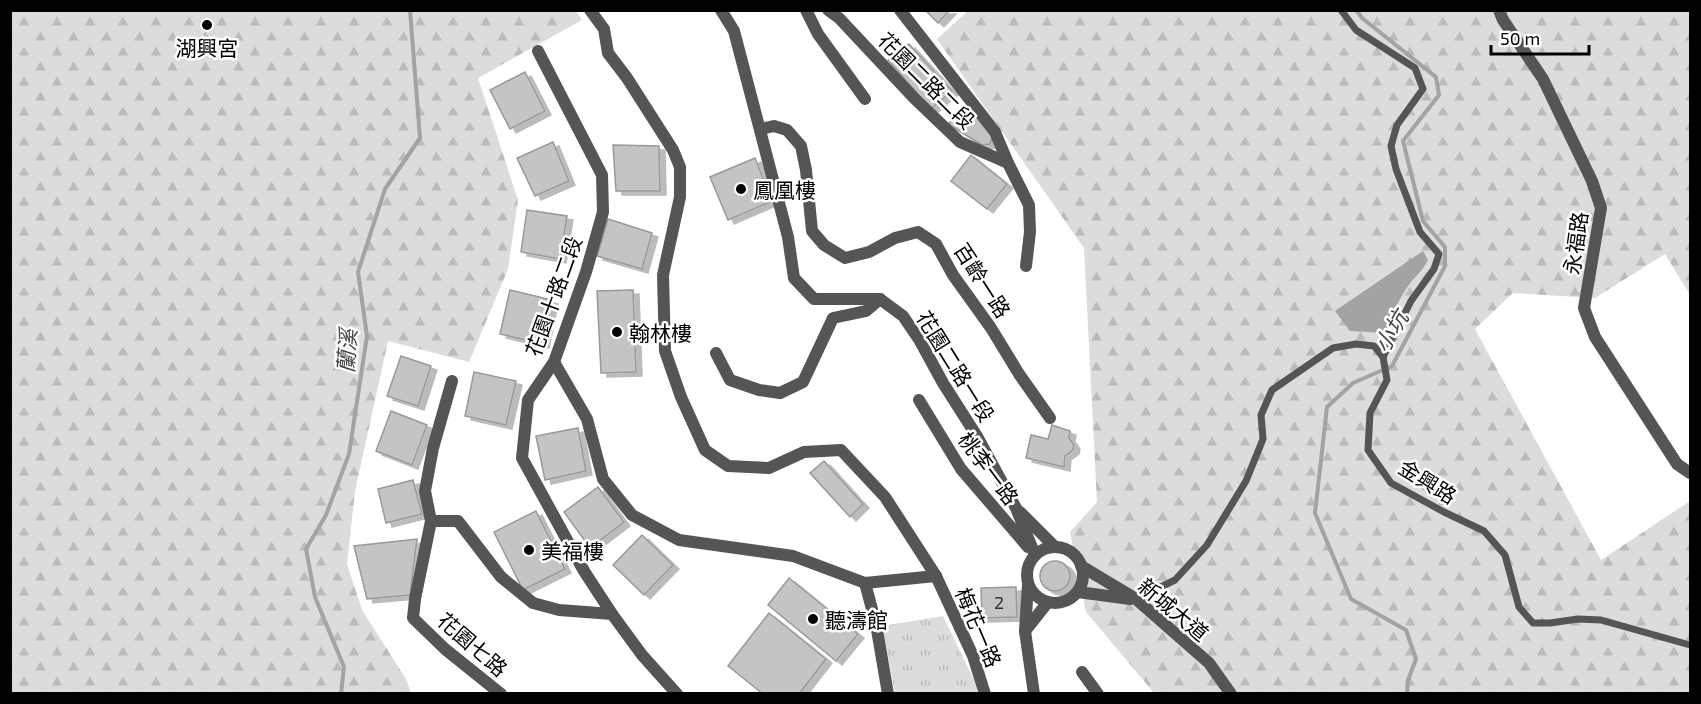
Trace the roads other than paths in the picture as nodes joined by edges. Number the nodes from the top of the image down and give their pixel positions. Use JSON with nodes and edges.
{"nodes":[{"id":1,"x":590,"y":10,"type":"edge"},
{"id":2,"x":722,"y":10,"type":"edge"},
{"id":3,"x":806,"y":10,"type":"edge"},
{"id":4,"x":828,"y":10,"type":"edge"},
{"id":5,"x":900,"y":10,"type":"edge"},
{"id":6,"x":1341,"y":10,"type":"edge"},
{"id":7,"x":1499,"y":10,"type":"edge"},
{"id":8,"x":538,"y":51,"type":"dead end"},
{"id":9,"x":865,"y":99,"type":"dead end"},
{"id":10,"x":761,"y":129,"type":"junction"},
{"id":11,"x":1008,"y":164,"type":"junction"},
{"id":12,"x":1026,"y":266,"type":"dead end"},
{"id":13,"x":880,"y":299,"type":"junction"},
{"id":14,"x":716,"y":353,"type":"dead end"},
{"id":15,"x":1383,"y":357,"type":"junction"},
{"id":16,"x":554,"y":362,"type":"junction"},
{"id":17,"x":452,"y":381,"type":"dead end"},
{"id":18,"x":919,"y":400,"type":"dead end"},
{"id":19,"x":1050,"y":418,"type":"dead end"},
{"id":20,"x":1690,"y":473,"type":"edge"},
{"id":21,"x":1016,"y":508,"type":"junction"},
{"id":22,"x":431,"y":521,"type":"junction"},
{"id":23,"x":1055,"y":547,"type":"junction"},
{"id":24,"x":1035,"y":555,"type":"junction"},
{"id":25,"x":1081,"y":566,"type":"junction"},
{"id":26,"x":936,"y":576,"type":"junction"},
{"id":27,"x":1028,"y":581,"type":"junction"},
{"id":28,"x":865,"y":583,"type":"junction"},
{"id":29,"x":1078,"y":592,"type":"junction"},
{"id":30,"x":1136,"y":599,"type":"junction"},
{"id":31,"x":1048,"y":602,"type":"junction"},
{"id":32,"x":612,"y":614,"type":"junction"},
{"id":33,"x":1025,"y":631,"type":"junction"},
{"id":34,"x":1690,"y":645,"type":"edge"},
{"id":35,"x":1082,"y":672,"type":"dead end"},
{"id":36,"x":493,"y":691,"type":"edge"},
{"id":37,"x":677,"y":693,"type":"edge"},
{"id":38,"x":888,"y":693,"type":"edge"},
{"id":39,"x":985,"y":693,"type":"edge"},
{"id":40,"x":1034,"y":693,"type":"edge"},
{"id":41,"x":1098,"y":693,"type":"edge"},
{"id":42,"x":1231,"y":693,"type":"edge"}],
"edges":[{"from":1,"to":26,"type":"street","name":"梅花一路"},
{"from":2,"to":10,"type":"street"},
{"from":3,"to":9,"type":"street"},
{"from":4,"to":11,"type":"street","name":"花園二路二段"},
{"from":5,"to":11,"type":"street"},
{"from":6,"to":15,"type":"lane"},
{"from":7,"to":20,"type":"street","name":"永福路"},
{"from":8,"to":16,"type":"street","name":"花園十路二段"},
{"from":10,"to":13,"type":"street"},
{"from":10,"to":19,"type":"street","name":"百齡一路"},
{"from":11,"to":12,"type":"street"},
{"from":13,"to":14,"type":"street"},
{"from":13,"to":21,"type":"street","name":"花園二路一段"},
{"from":15,"to":30,"type":"lane"},
{"from":15,"to":34,"type":"lane","name":"金興路"},
{"from":16,"to":28,"type":"street"},
{"from":16,"to":32,"type":"street","name":"花園十路二段"},
{"from":17,"to":22,"type":"street"},
{"from":18,"to":24,"type":"street","name":"桃李一路"},
{"from":21,"to":23,"type":"street"},
{"from":21,"to":24,"type":"street","name":"花園二路一段"},
{"from":22,"to":32,"type":"street"},
{"from":22,"to":36,"type":"street","name":"花園七路"},
{"from":23,"to":24,"type":"street"},
{"from":23,"to":25,"type":"street"},
{"from":24,"to":27,"type":"street"},
{"from":25,"to":29,"type":"street"},
{"from":25,"to":30,"type":"street","name":"新城大道"},
{"from":26,"to":28,"type":"street"},
{"from":26,"to":39,"type":"street","name":"梅花一路"},
{"from":27,"to":31,"type":"street"},
{"from":27,"to":33,"type":"street"},
{"from":28,"to":38,"type":"street"},
{"from":29,"to":30,"type":"street"},
{"from":29,"to":31,"type":"street"},
{"from":30,"to":42,"type":"street","name":"新城大道"},
{"from":31,"to":33,"type":"street"},
{"from":32,"to":37,"type":"street","name":"花園十路二段"},
{"from":33,"to":40,"type":"street"},
{"from":35,"to":41,"type":"street"}]}
